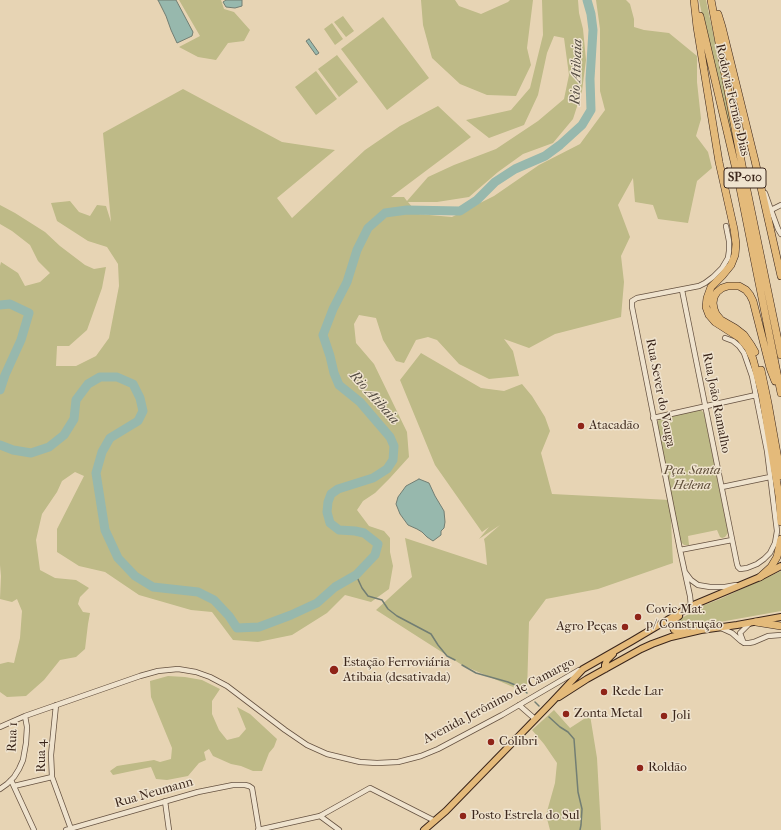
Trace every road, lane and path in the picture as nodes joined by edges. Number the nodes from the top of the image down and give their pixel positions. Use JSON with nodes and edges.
{"nodes":[{"id":1,"x":695,"y":0,"type":"edge"},
{"id":2,"x":712,"y":0,"type":"edge"},
{"id":3,"x":755,"y":161,"type":"junction"},
{"id":4,"x":781,"y":205,"type":"edge"},
{"id":5,"x":771,"y":210,"type":"junction"},
{"id":6,"x":726,"y":226,"type":"dead end"},
{"id":7,"x":781,"y":234,"type":"edge"},
{"id":8,"x":781,"y":276,"type":"edge"},
{"id":9,"x":682,"y":290,"type":"junction"},
{"id":10,"x":725,"y":338,"type":"dead end"},
{"id":11,"x":781,"y":355,"type":"edge"},
{"id":12,"x":781,"y":394,"type":"edge"},
{"id":13,"x":756,"y":395,"type":"junction"},
{"id":14,"x":705,"y":406,"type":"junction"},
{"id":15,"x":653,"y":418,"type":"junction"},
{"id":16,"x":781,"y":476,"type":"edge"},
{"id":17,"x":770,"y":477,"type":"junction"},
{"id":18,"x":722,"y":487,"type":"junction"},
{"id":19,"x":781,"y":522,"type":"edge"},
{"id":20,"x":732,"y":540,"type":"junction"},
{"id":21,"x":781,"y":540,"type":"edge"},
{"id":22,"x":680,"y":550,"type":"junction"},
{"id":23,"x":781,"y":566,"type":"edge"},
{"id":24,"x":684,"y":571,"type":"junction"},
{"id":25,"x":760,"y":577,"type":"junction"},
{"id":26,"x":742,"y":585,"type":"junction"},
{"id":27,"x":689,"y":607,"type":"junction"},
{"id":28,"x":781,"y":617,"type":"edge"},
{"id":29,"x":753,"y":622,"type":"junction"},
{"id":30,"x":781,"y":626,"type":"edge"},
{"id":31,"x":718,"y":627,"type":"junction"},
{"id":32,"x":701,"y":630,"type":"junction"},
{"id":33,"x":781,"y":635,"type":"edge"},
{"id":34,"x":632,"y":641,"type":"junction"},
{"id":35,"x":744,"y":643,"type":"junction"},
{"id":36,"x":583,"y":669,"type":"junction"},
{"id":37,"x":605,"y":669,"type":"junction"},
{"id":38,"x":551,"y":703,"type":"junction"},
{"id":39,"x":56,"y":705,"type":"junction"},
{"id":40,"x":520,"y":705,"type":"junction"},
{"id":41,"x":25,"y":716,"type":"junction"},
{"id":42,"x":535,"y":719,"type":"junction"},
{"id":43,"x":0,"y":727,"type":"edge"},
{"id":44,"x":52,"y":777,"type":"junction"},
{"id":45,"x":11,"y":780,"type":"junction"},
{"id":46,"x":14,"y":786,"type":"junction"},
{"id":47,"x":0,"y":789,"type":"edge"},
{"id":48,"x":165,"y":801,"type":"junction"},
{"id":49,"x":320,"y":816,"type":"junction"},
{"id":50,"x":435,"y":821,"type":"junction"},
{"id":51,"x":68,"y":829,"type":"edge"},
{"id":52,"x":34,"y":830,"type":"edge"},
{"id":53,"x":169,"y":830,"type":"edge"},
{"id":54,"x":259,"y":830,"type":"edge"},
{"id":55,"x":338,"y":830,"type":"edge"},
{"id":56,"x":424,"y":830,"type":"edge"}],
"edges":[{"from":1,"to":12,"type":"highway","name":"Rodovia Fernão Dias","number":"SP-010"},
{"from":1,"to":19,"type":"highway"},
{"from":2,"to":3,"type":"highway"},
{"from":2,"to":11,"type":"highway","name":"Rodovia Fernão Dias","number":"SP-010"},
{"from":3,"to":5,"type":"street"},
{"from":3,"to":8,"type":"highway"},
{"from":4,"to":5,"type":"street"},
{"from":5,"to":7,"type":"street"},
{"from":6,"to":9,"type":"street"},
{"from":9,"to":14,"type":"street","name":"Rua João Ramalho"},
{"from":9,"to":15,"type":"street","name":"Rua Sever do Vouga"},
{"from":10,"to":13,"type":"street"},
{"from":12,"to":16,"type":"highway"},
{"from":13,"to":14,"type":"street"},
{"from":13,"to":17,"type":"street"},
{"from":14,"to":15,"type":"street"},
{"from":14,"to":18,"type":"street","name":"Rua João Ramalho"},
{"from":15,"to":22,"type":"street","name":"Rua Sever do Vouga"},
{"from":17,"to":18,"type":"street"},
{"from":17,"to":20,"type":"street","name":"Rua João Ramalho"},
{"from":18,"to":20,"type":"street","name":"Rua João Ramalho"},
{"from":20,"to":22,"type":"street"},
{"from":21,"to":25,"type":"highway"},
{"from":22,"to":24,"type":"street","name":"Rua Sever do Vouga"},
{"from":23,"to":25,"type":"main road","name":"Avenida Jerônimo de Camargo"},
{"from":24,"to":26,"type":"street"},
{"from":24,"to":27,"type":"street","name":"Rua Sever do Vouga"},
{"from":25,"to":26,"type":"main road","name":"Avenida Jerônimo de Camargo"},
{"from":26,"to":27,"type":"main road","name":"Avenida Jerônimo de Camargo"},
{"from":27,"to":32,"type":"main road"},
{"from":27,"to":34,"type":"main road","name":"Avenida Jerônimo de Camargo"},
{"from":28,"to":29,"type":"main road"},
{"from":29,"to":30,"type":"highway"},
{"from":29,"to":31,"type":"main road"},
{"from":29,"to":35,"type":"street"},
{"from":31,"to":32,"type":"main road"},
{"from":31,"to":35,"type":"street"},
{"from":32,"to":37,"type":"main road"},
{"from":33,"to":35,"type":"street"},
{"from":34,"to":36,"type":"main road","name":"Avenida Jerônimo de Camargo"},
{"from":34,"to":37,"type":"main road"},
{"from":36,"to":38,"type":"main road"},
{"from":36,"to":40,"type":"street","name":"Avenida Jerônimo de Camargo"},
{"from":37,"to":38,"type":"main road"},
{"from":38,"to":42,"type":"main road"},
{"from":39,"to":40,"type":"street","name":"Avenida Jerônimo de Camargo"},
{"from":39,"to":41,"type":"street","name":"Avenida Jerônimo de Camargo"},
{"from":39,"to":44,"type":"street","name":"Rua 4"},
{"from":40,"to":42,"type":"street"},
{"from":41,"to":43,"type":"street","name":"Avenida Jerônimo de Camargo"},
{"from":41,"to":45,"type":"street","name":"Rua 1"},
{"from":42,"to":50,"type":"main road"},
{"from":44,"to":46,"type":"street"},
{"from":44,"to":51,"type":"street","name":"Rua 4"},
{"from":45,"to":46,"type":"street"},
{"from":45,"to":47,"type":"street","name":"Rua 1"},
{"from":46,"to":52,"type":"street"},
{"from":48,"to":51,"type":"street","name":"Rua Neumann"},
{"from":48,"to":53,"type":"street"},
{"from":48,"to":54,"type":"street","name":"Rua Neumann"},
{"from":49,"to":50,"type":"street"},
{"from":49,"to":54,"type":"street"},
{"from":49,"to":55,"type":"street"},
{"from":50,"to":56,"type":"main road"}]}
